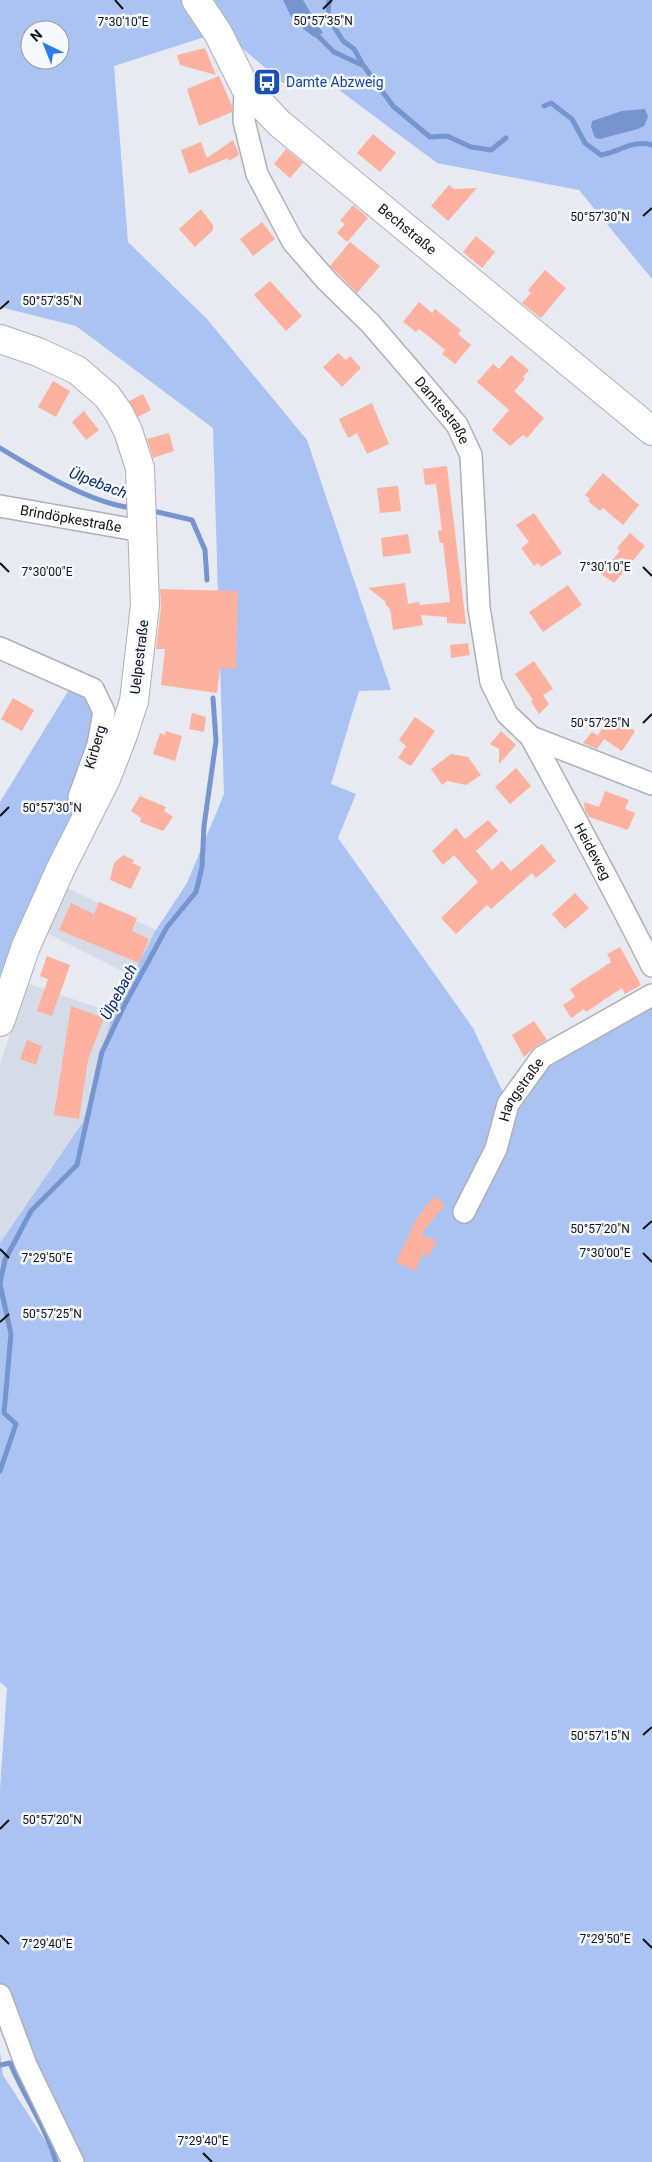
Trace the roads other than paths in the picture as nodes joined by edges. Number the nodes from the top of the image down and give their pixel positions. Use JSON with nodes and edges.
{"nodes":[{"id":1,"x":196,"y":0,"type":"edge"},
{"id":2,"x":245,"y":87,"type":"junction"},
{"id":3,"x":0,"y":339,"type":"edge"},
{"id":4,"x":652,"y":430,"type":"edge"},
{"id":5,"x":0,"y":506,"type":"edge"},
{"id":6,"x":142,"y":518,"type":"junction"},
{"id":7,"x":0,"y":648,"type":"edge"},
{"id":8,"x":531,"y":738,"type":"junction"},
{"id":9,"x":652,"y":784,"type":"edge"},
{"id":10,"x":90,"y":815,"type":"junction"},
{"id":11,"x":652,"y":966,"type":"edge"},
{"id":12,"x":652,"y":994,"type":"edge"},
{"id":13,"x":0,"y":1022,"type":"edge"},
{"id":14,"x":464,"y":1212,"type":"dead end"},
{"id":15,"x":0,"y":1995,"type":"edge"},
{"id":16,"x":73,"y":2162,"type":"edge"}],
"edges":[{"from":1,"to":2,"type":"main road","name":"Bechstraße"},
{"from":2,"to":4,"type":"main road","name":"Bechstraße"},
{"from":2,"to":8,"type":"street","name":"Damtestraße"},
{"from":3,"to":6,"type":"main road","name":"Uelpestraße"},
{"from":5,"to":6,"type":"street","name":"Brindöpkestraße"},
{"from":6,"to":10,"type":"main road","name":"Uelpestraße"},
{"from":7,"to":10,"type":"street","name":"Kirberg"},
{"from":8,"to":9,"type":"street","name":"Damtestraße"},
{"from":8,"to":11,"type":"street","name":"Heideweg"},
{"from":10,"to":13,"type":"main road","name":"Uelpestraße"},
{"from":12,"to":14,"type":"street","name":"Hangstraße"},
{"from":15,"to":16,"type":"street"}]}
